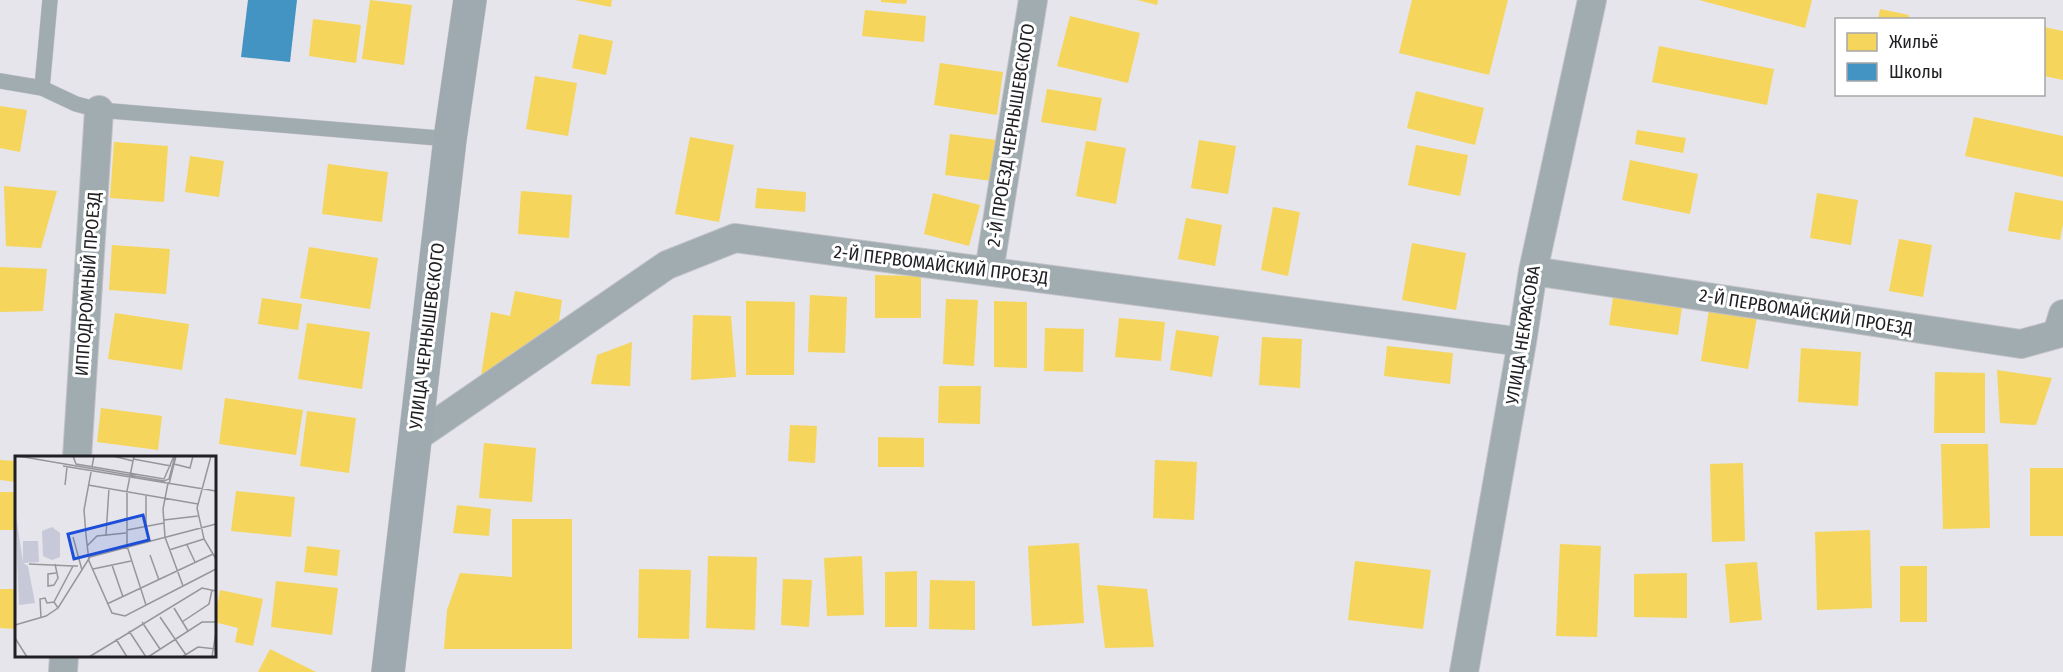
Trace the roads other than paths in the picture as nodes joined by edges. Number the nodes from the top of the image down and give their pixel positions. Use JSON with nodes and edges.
{"nodes":[{"id":1,"x":50,"y":0,"type":"edge"},
{"id":2,"x":470,"y":0,"type":"edge"},
{"id":3,"x":1033,"y":0,"type":"edge"},
{"id":4,"x":1592,"y":0,"type":"edge"},
{"id":5,"x":0,"y":81,"type":"edge"},
{"id":6,"x":42,"y":88,"type":"junction"},
{"id":7,"x":99,"y":110,"type":"junction"},
{"id":8,"x":450,"y":139,"type":"junction"},
{"id":9,"x":989,"y":271,"type":"junction"},
{"id":10,"x":1533,"y":271,"type":"junction"},
{"id":11,"x":2063,"y":314,"type":"edge"},
{"id":12,"x":1522,"y":342,"type":"junction"},
{"id":13,"x":415,"y":438,"type":"junction"},
{"id":14,"x":77,"y":456,"type":"edge"},
{"id":15,"x":64,"y":657,"type":"edge"},
{"id":16,"x":63,"y":672,"type":"edge"},
{"id":17,"x":388,"y":672,"type":"edge"},
{"id":18,"x":1464,"y":672,"type":"edge"}],
"edges":[{"from":1,"to":6,"type":"lane"},
{"from":2,"to":8,"type":"street","name":"УЛИЦА ЧЕРНЫШЕВСКОГО"},
{"from":3,"to":9,"type":"street","name":"2-Й ПРОЕЗД ЧЕРНЫШЕВСКОГО"},
{"from":4,"to":10,"type":"street","name":"УЛИЦА НЕКРАСОВА"},
{"from":5,"to":6,"type":"lane"},
{"from":6,"to":7,"type":"lane"},
{"from":7,"to":8,"type":"lane"},
{"from":7,"to":14,"type":"street","name":"ИППОДРОМНЫЙ ПРОЕЗД"},
{"from":8,"to":13,"type":"street","name":"УЛИЦА ЧЕРНЫШЕВСКОГО"},
{"from":9,"to":12,"type":"street","name":"2-Й ПЕРВОМАЙСКИЙ ПРОЕЗД"},
{"from":9,"to":13,"type":"street","name":"2-Й ПЕРВОМАЙСКИЙ ПРОЕЗД"},
{"from":10,"to":11,"type":"street","name":"2-Й ПЕРВОМАЙСКИЙ ПРОЕЗД"},
{"from":10,"to":12,"type":"street","name":"УЛИЦА НЕКРАСОВА"},
{"from":12,"to":18,"type":"street","name":"УЛИЦА НЕКРАСОВА"},
{"from":13,"to":17,"type":"street","name":"УЛИЦА ЧЕРНЫШЕВСКОГО"},
{"from":15,"to":16,"type":"street"}]}
